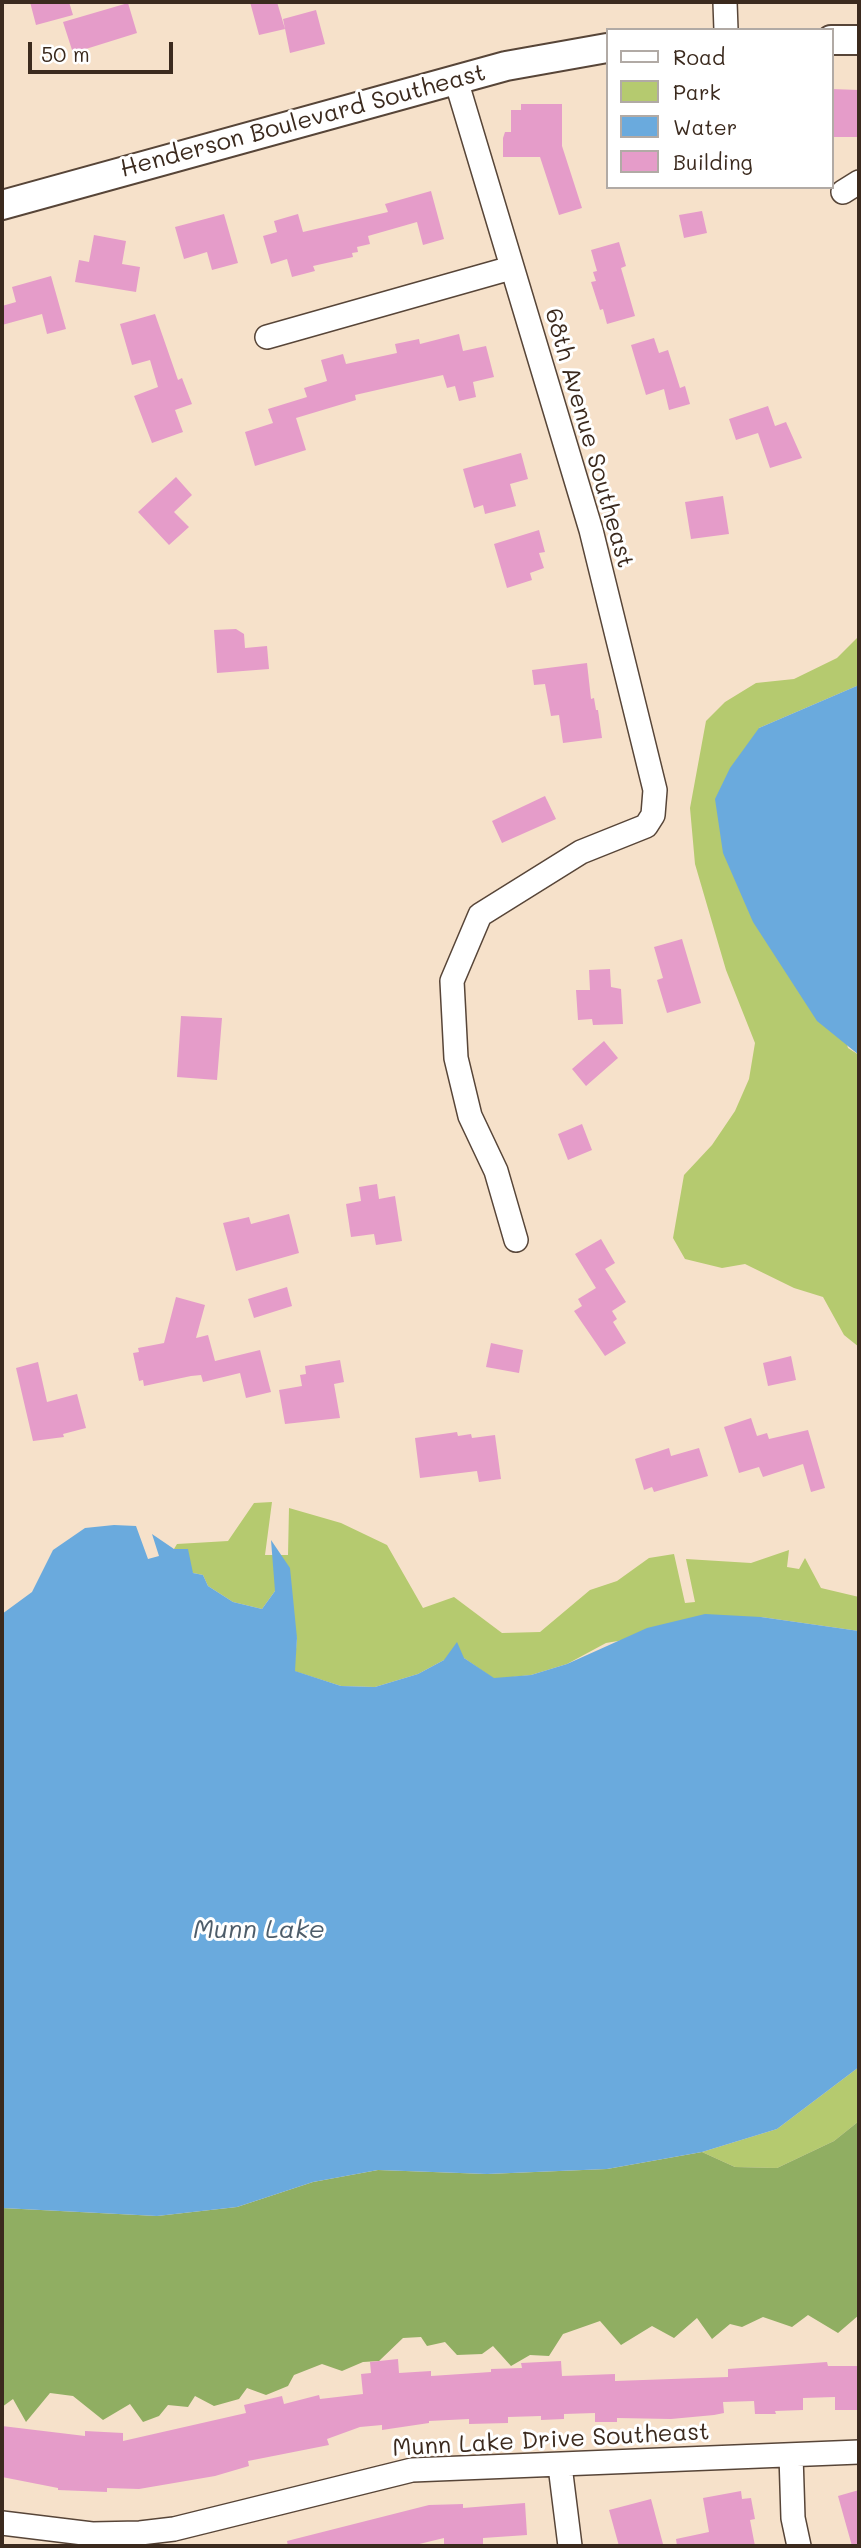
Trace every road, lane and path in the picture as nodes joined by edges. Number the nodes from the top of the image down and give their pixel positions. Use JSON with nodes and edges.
{"nodes":[{"id":1,"x":726,"y":2,"type":"edge"},
{"id":2,"x":726,"y":28,"type":"edge"},
{"id":3,"x":833,"y":40,"type":"edge"},
{"id":4,"x":859,"y":40,"type":"edge"},
{"id":5,"x":606,"y":48,"type":"edge"},
{"id":6,"x":456,"y":80,"type":"junction"},
{"id":7,"x":2,"y":205,"type":"edge"},
{"id":8,"x":511,"y":268,"type":"junction"},
{"id":9,"x":267,"y":337,"type":"dead end"},
{"id":10,"x":516,"y":1240,"type":"dead end"},
{"id":11,"x":859,"y":2452,"type":"edge"},
{"id":12,"x":791,"y":2455,"type":"junction"},
{"id":13,"x":560,"y":2466,"type":"junction"},
{"id":14,"x":2,"y":2523,"type":"edge"},
{"id":15,"x":570,"y":2546,"type":"edge"},
{"id":16,"x":799,"y":2546,"type":"edge"}],
"edges":[{"from":1,"to":2,"type":"street"},
{"from":3,"to":4,"type":"street"},
{"from":5,"to":6,"type":"street","name":"Henderson Boulevard Southeast"},
{"from":6,"to":7,"type":"street","name":"Henderson Boulevard Southeast"},
{"from":6,"to":8,"type":"street","name":"68th Avenue Southeast"},
{"from":8,"to":9,"type":"street"},
{"from":8,"to":10,"type":"street","name":"68th Avenue Southeast"},
{"from":11,"to":12,"type":"street","name":"Munn Lake Drive Southeast"},
{"from":12,"to":13,"type":"street","name":"Munn Lake Drive Southeast"},
{"from":12,"to":16,"type":"street"},
{"from":13,"to":14,"type":"street","name":"Munn Lake Drive Southeast"},
{"from":13,"to":15,"type":"street"}]}
